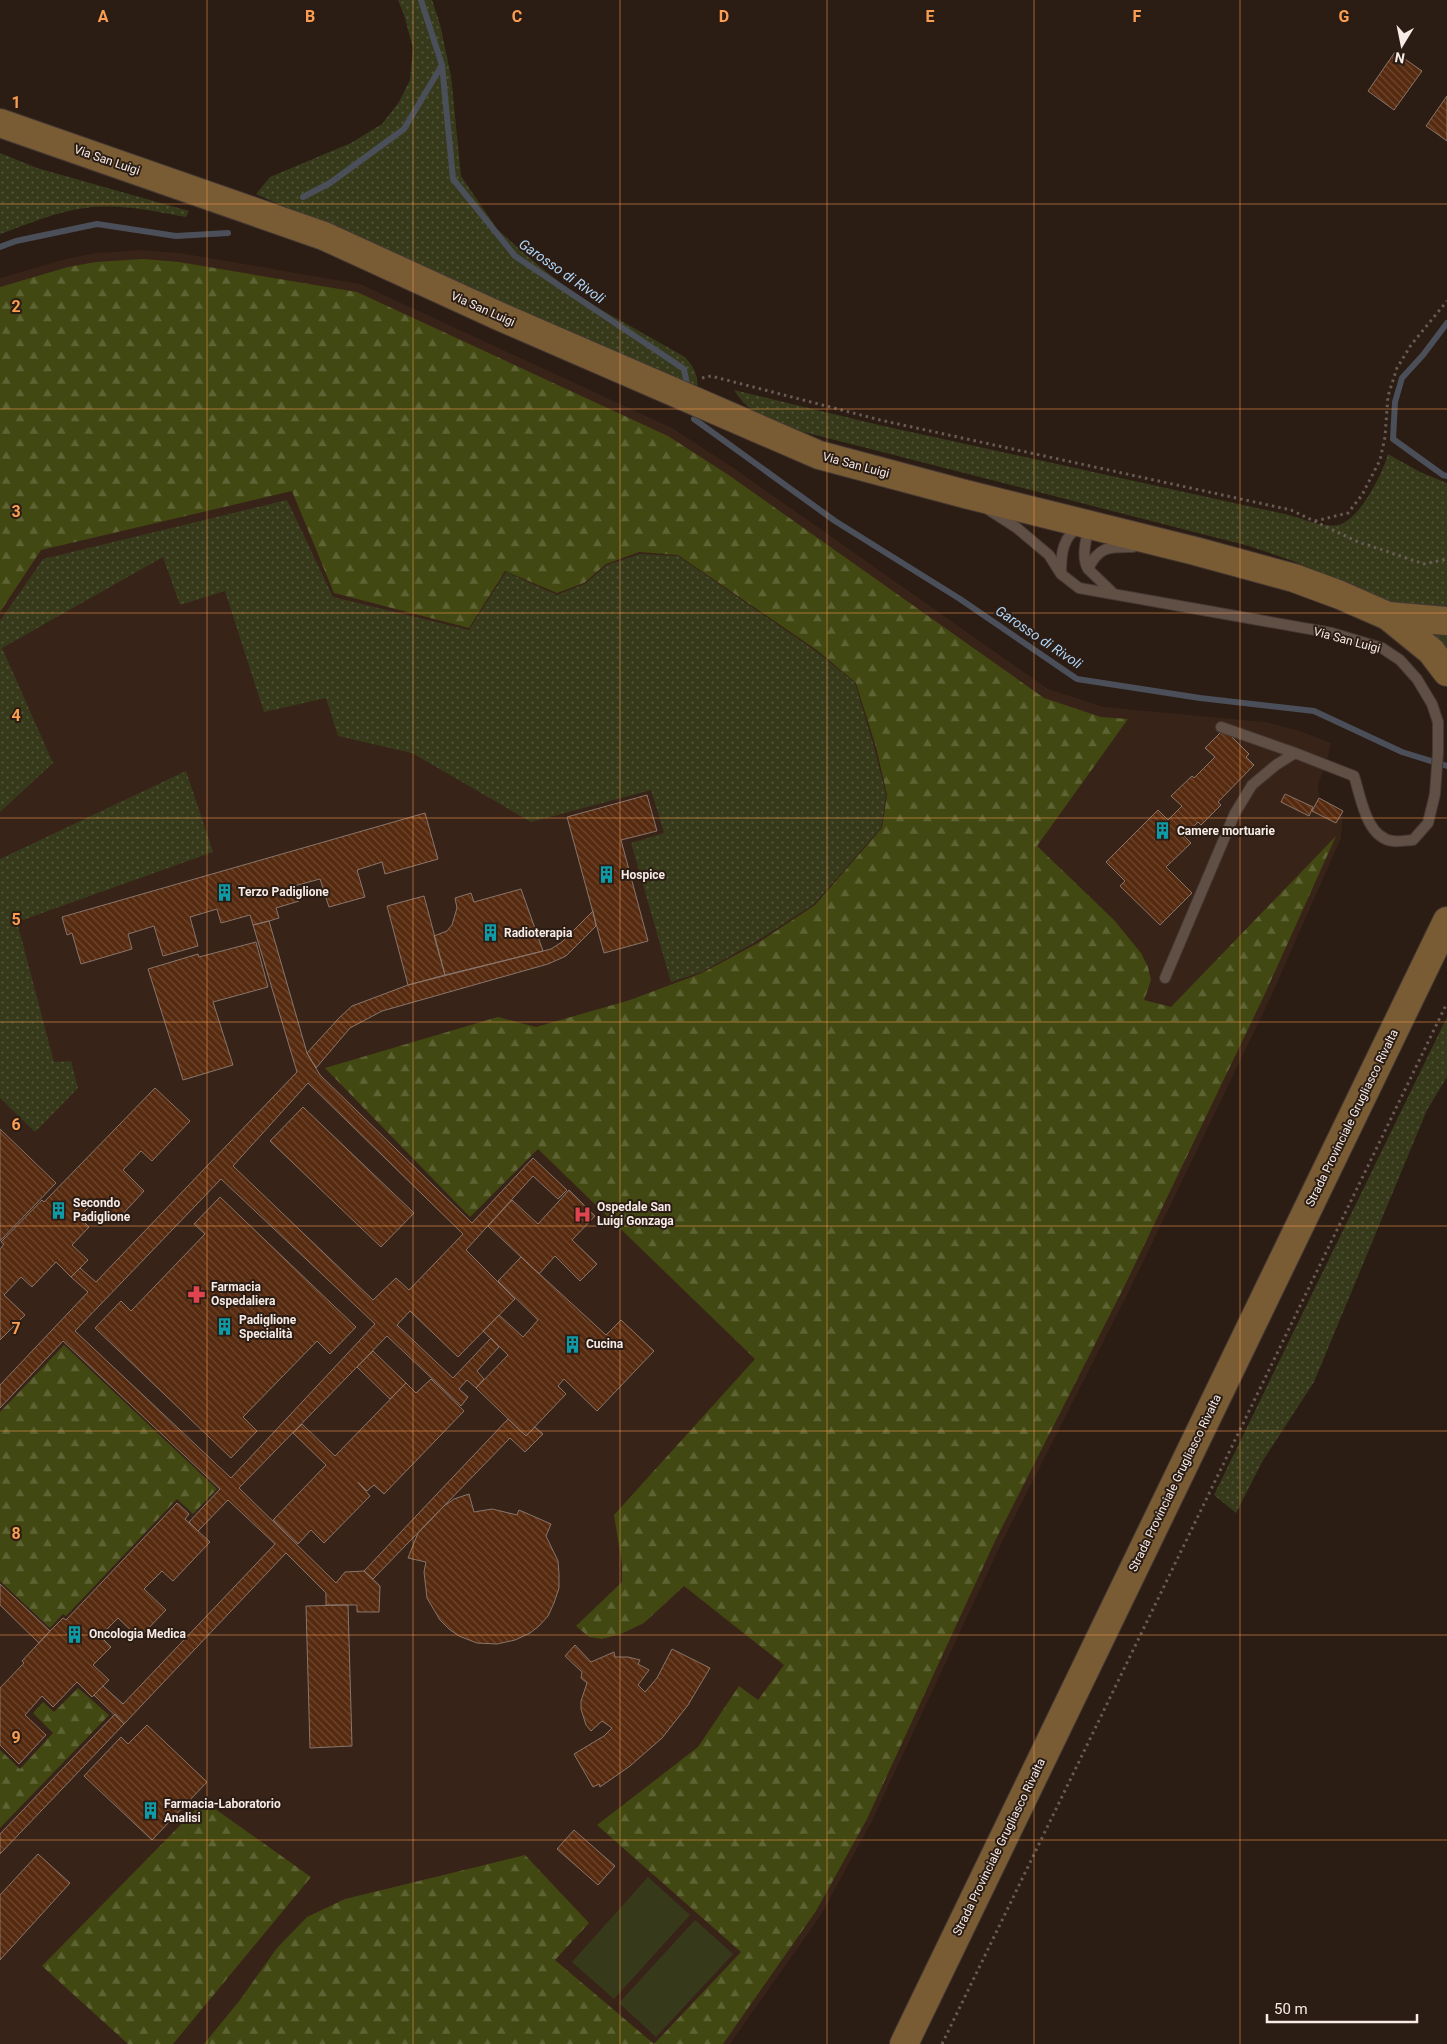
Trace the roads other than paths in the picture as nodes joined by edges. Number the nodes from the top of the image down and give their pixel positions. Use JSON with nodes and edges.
{"nodes":[{"id":1,"x":0,"y":123,"type":"edge"},
{"id":2,"x":965,"y":494,"type":"junction"},
{"id":3,"x":1089,"y":524,"type":"junction"},
{"id":4,"x":1088,"y":569,"type":"junction"},
{"id":5,"x":1060,"y":574,"type":"junction"},
{"id":6,"x":1294,"y":578,"type":"junction"},
{"id":7,"x":1115,"y":595,"type":"junction"},
{"id":8,"x":1388,"y":616,"type":"junction"},
{"id":9,"x":1447,"y":621,"type":"edge"},
{"id":10,"x":1447,"y":672,"type":"edge"},
{"id":11,"x":1221,"y":727,"type":"dead end"},
{"id":12,"x":1295,"y":753,"type":"junction"},
{"id":13,"x":1447,"y":921,"type":"edge"},
{"id":14,"x":1165,"y":978,"type":"dead end"},
{"id":15,"x":904,"y":2044,"type":"edge"}],
"edges":[{"from":1,"to":2,"type":"street","name":"Via San Luigi"},
{"from":2,"to":3,"type":"street","name":"Via San Luigi"},
{"from":2,"to":5,"type":"lane","name":"Via San Luigi"},
{"from":3,"to":4,"type":"lane"},
{"from":3,"to":5,"type":"lane"},
{"from":3,"to":6,"type":"street","name":"Via San Luigi"},
{"from":4,"to":6,"type":"lane","name":"Via San Luigi"},
{"from":4,"to":7,"type":"lane"},
{"from":5,"to":7,"type":"lane","name":"Via San Luigi"},
{"from":6,"to":8,"type":"street","name":"Via San Luigi"},
{"from":7,"to":12,"type":"lane","name":"Via San Luigi"},
{"from":8,"to":9,"type":"street","name":"Via San Luigi"},
{"from":8,"to":10,"type":"street","name":"Via San Luigi"},
{"from":11,"to":12,"type":"lane","name":"Via San Luigi"},
{"from":12,"to":14,"type":"lane"},
{"from":13,"to":15,"type":"street","name":"Strada Provinciale Grugliasco Rivalta"}]}
